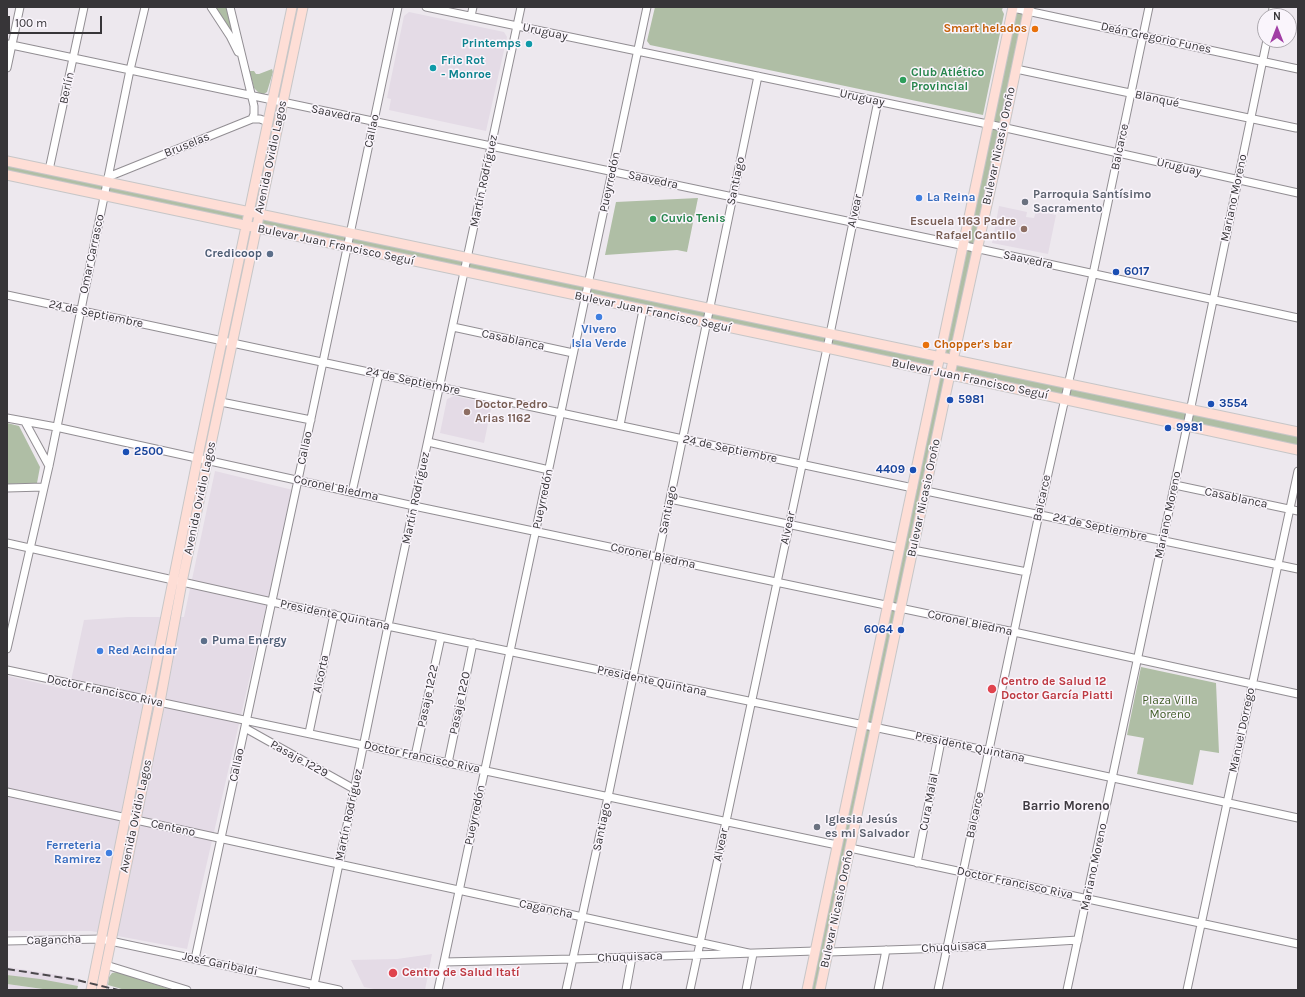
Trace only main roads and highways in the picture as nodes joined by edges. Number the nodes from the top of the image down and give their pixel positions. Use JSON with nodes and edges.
{"nodes":[{"id":1,"x":292,"y":7,"type":"edge"},
{"id":2,"x":303,"y":7,"type":"edge"},
{"id":3,"x":1013,"y":8,"type":"edge"},
{"id":4,"x":1029,"y":9,"type":"edge"},
{"id":5,"x":7,"y":161,"type":"edge"},
{"id":6,"x":7,"y":175,"type":"edge"},
{"id":7,"x":249,"y":212,"type":"junction"},
{"id":8,"x":260,"y":214,"type":"junction"},
{"id":9,"x":246,"y":226,"type":"junction"},
{"id":10,"x":257,"y":228,"type":"junction"},
{"id":11,"x":940,"y":358,"type":"junction"},
{"id":12,"x":953,"y":360,"type":"junction"},
{"id":13,"x":937,"y":372,"type":"junction"},
{"id":14,"x":950,"y":375,"type":"junction"},
{"id":15,"x":1298,"y":432,"type":"edge"},
{"id":16,"x":1298,"y":450,"type":"edge"},
{"id":17,"x":178,"y":581,"type":"junction"},
{"id":18,"x":90,"y":990,"type":"edge"},
{"id":19,"x":101,"y":990,"type":"edge"},
{"id":20,"x":807,"y":990,"type":"edge"},
{"id":21,"x":820,"y":990,"type":"edge"}],
"edges":[{"from":1,"to":7,"type":"main road","name":"Avenida Ovidio Lagos"},
{"from":2,"to":8,"type":"main road","name":"Avenida Ovidio Lagos"},
{"from":3,"to":11,"type":"main road","name":"Bulevar Nicasio Oroño"},
{"from":4,"to":12,"type":"main road","name":"Bulevar Nicasio Oroño"},
{"from":5,"to":7,"type":"main road","name":"Bulevar Juan Francisco Seguí"},
{"from":6,"to":9,"type":"main road","name":"Bulevar Juan Francisco Seguí"},
{"from":7,"to":8,"type":"main road","name":"Bulevar Juan Francisco Seguí"},
{"from":7,"to":9,"type":"main road","name":"Avenida Ovidio Lagos"},
{"from":8,"to":10,"type":"main road","name":"Avenida Ovidio Lagos"},
{"from":8,"to":11,"type":"main road","name":"Bulevar Juan Francisco Seguí"},
{"from":9,"to":10,"type":"main road","name":"Bulevar Juan Francisco Seguí"},
{"from":9,"to":17,"type":"main road","name":"Avenida Ovidio Lagos"},
{"from":10,"to":13,"type":"main road","name":"Bulevar Juan Francisco Seguí"},
{"from":10,"to":17,"type":"main road","name":"Avenida Ovidio Lagos"},
{"from":11,"to":12,"type":"main road","name":"Bulevar Juan Francisco Seguí"},
{"from":11,"to":13,"type":"main road","name":"Bulevar Nicasio Oroño"},
{"from":12,"to":14,"type":"main road","name":"Bulevar Nicasio Oroño"},
{"from":12,"to":15,"type":"main road","name":"Bulevar Juan Francisco Seguí"},
{"from":13,"to":14,"type":"main road","name":"Bulevar Juan Francisco Seguí"},
{"from":13,"to":20,"type":"main road","name":"Bulevar Nicasio Oroño"},
{"from":14,"to":16,"type":"main road","name":"Bulevar Juan Francisco Seguí"},
{"from":14,"to":21,"type":"main road","name":"Bulevar Nicasio Oroño"},
{"from":17,"to":18,"type":"main road","name":"Avenida Ovidio Lagos"},
{"from":17,"to":19,"type":"main road","name":"Avenida Ovidio Lagos"}]}
